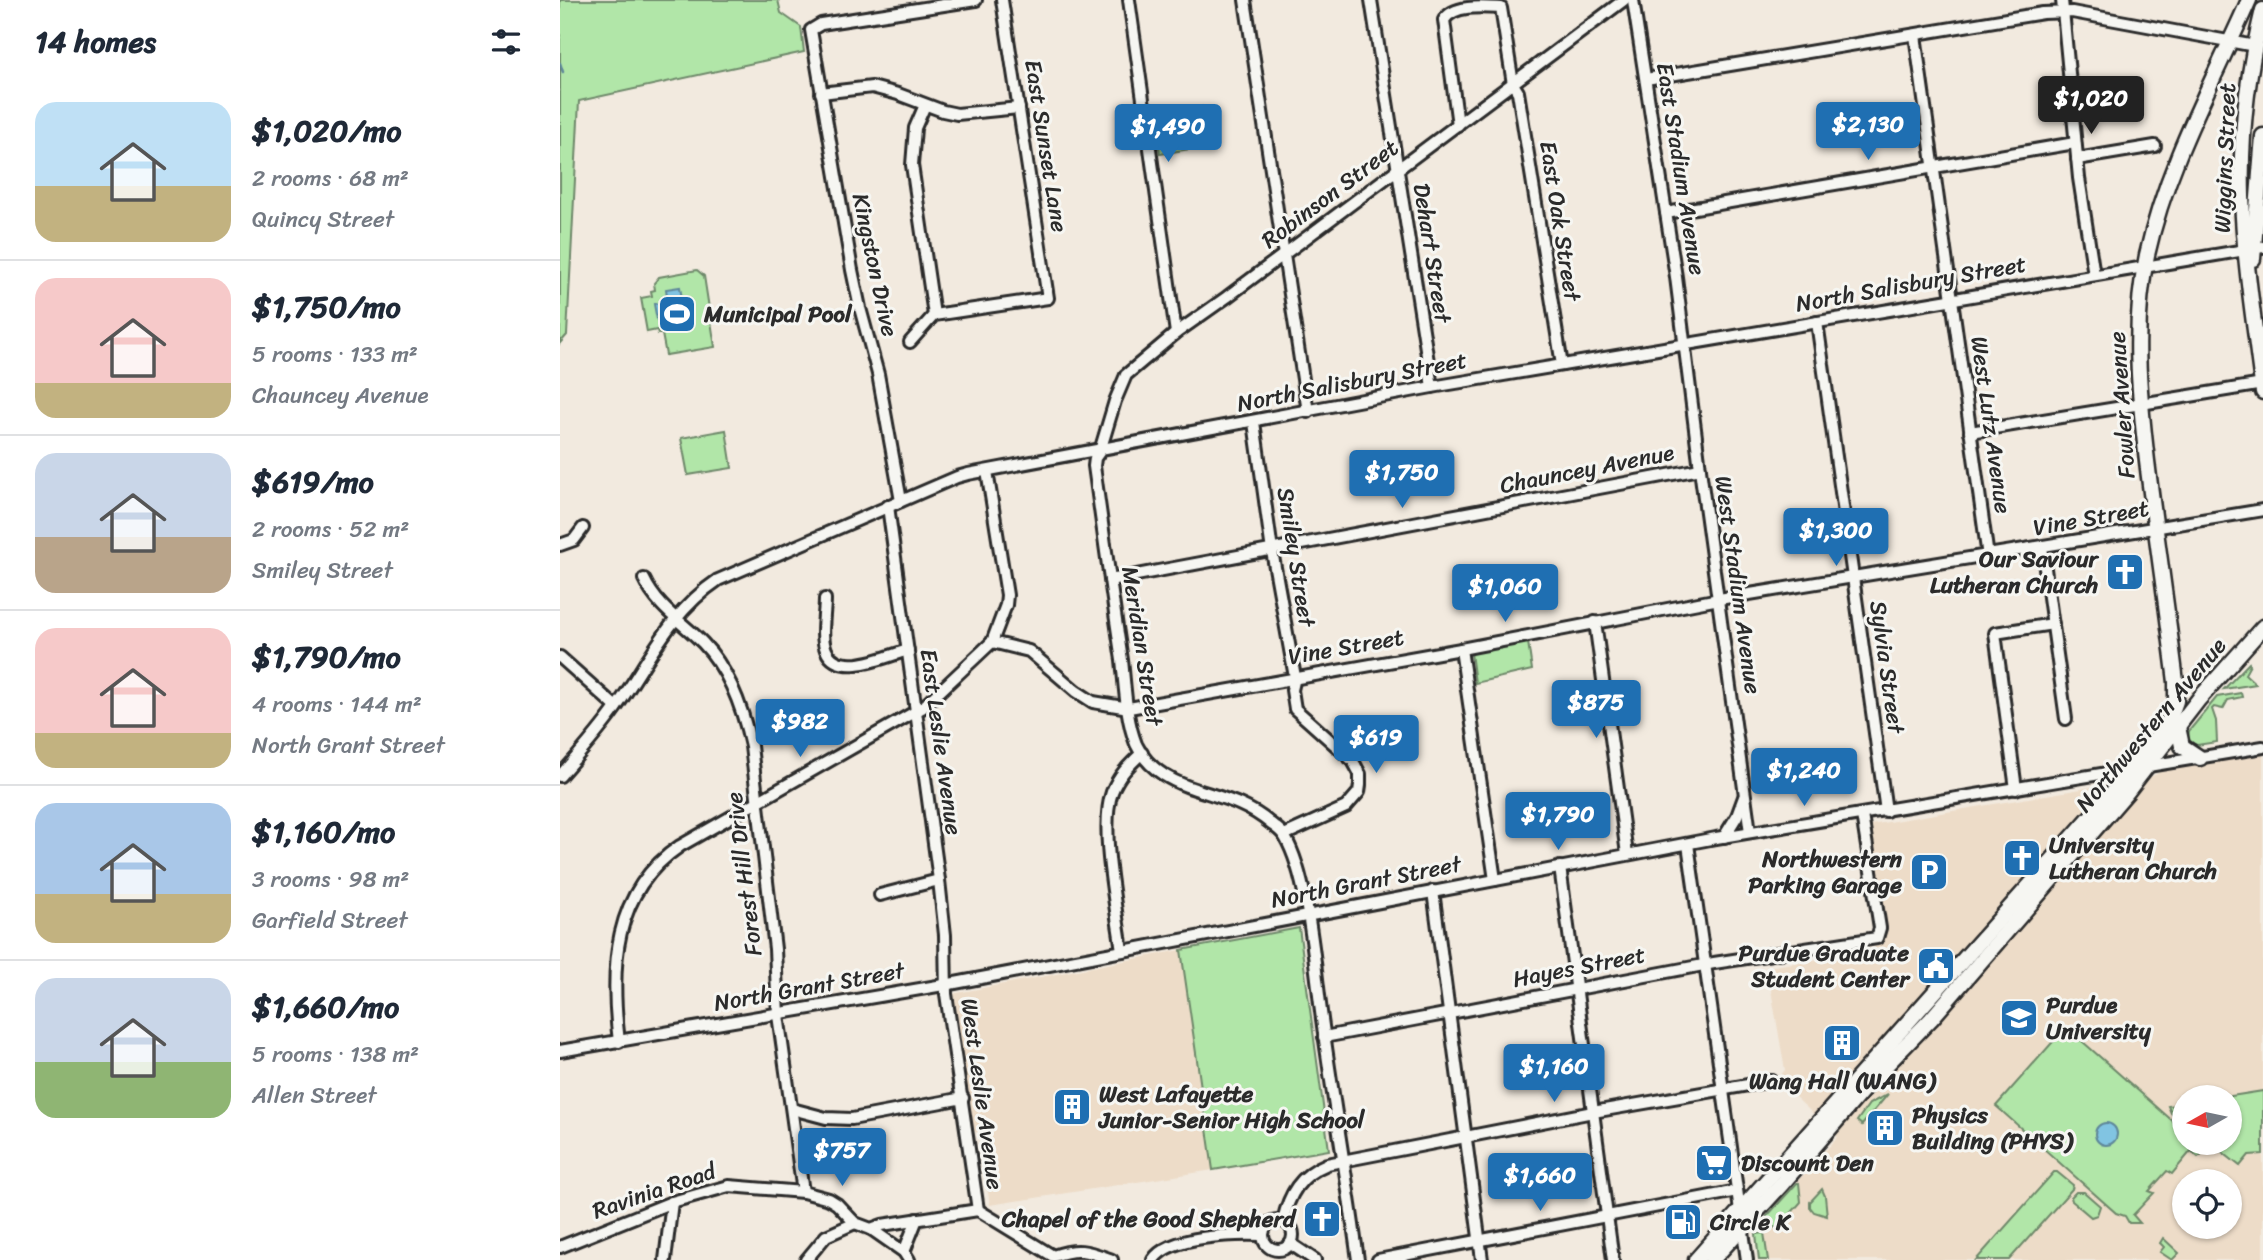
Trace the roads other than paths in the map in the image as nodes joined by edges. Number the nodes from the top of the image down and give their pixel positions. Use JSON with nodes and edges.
{"nodes":[{"id":1,"x":976,"y":0,"type":"edge"},
{"id":2,"x":1002,"y":0,"type":"edge"},
{"id":3,"x":1129,"y":0,"type":"edge"},
{"id":4,"x":1245,"y":0,"type":"edge"},
{"id":5,"x":1371,"y":0,"type":"edge"},
{"id":6,"x":1624,"y":0,"type":"edge"},
{"id":7,"x":1633,"y":0,"type":"edge"},
{"id":8,"x":2062,"y":0,"type":"edge"},
{"id":9,"x":2249,"y":0,"type":"edge"},
{"id":10,"x":2263,"y":10,"type":"edge"},
{"id":11,"x":2063,"y":12,"type":"junction"},
{"id":12,"x":1916,"y":35,"type":"junction"},
{"id":13,"x":2230,"y":42,"type":"junction"},
{"id":14,"x":2255,"y":46,"type":"junction"},
{"id":15,"x":1646,"y":79,"type":"junction"},
{"id":16,"x":1513,"y":84,"type":"junction"},
{"id":17,"x":821,"y":93,"type":"junction"},
{"id":18,"x":925,"y":105,"type":"junction"},
{"id":19,"x":1019,"y":108,"type":"junction"},
{"id":20,"x":1458,"y":125,"type":"junction"},
{"id":21,"x":2263,"y":136,"type":"edge"},
{"id":22,"x":2076,"y":143,"type":"junction"},
{"id":23,"x":2155,"y":146,"type":"dead end"},
{"id":24,"x":2077,"y":159,"type":"junction"},
{"id":25,"x":1933,"y":166,"type":"junction"},
{"id":26,"x":1398,"y":170,"type":"junction"},
{"id":27,"x":1666,"y":213,"type":"junction"},
{"id":28,"x":2254,"y":248,"type":"edge"},
{"id":29,"x":1283,"y":256,"type":"junction"},
{"id":30,"x":2145,"y":266,"type":"junction"},
{"id":31,"x":2094,"y":275,"type":"junction"},
{"id":32,"x":1952,"y":299,"type":"junction"},
{"id":33,"x":934,"y":315,"type":"junction"},
{"id":34,"x":1817,"y":322,"type":"junction"},
{"id":35,"x":1176,"y":333,"type":"junction"},
{"id":36,"x":910,"y":342,"type":"dead end"},
{"id":37,"x":1685,"y":344,"type":"junction"},
{"id":38,"x":1562,"y":365,"type":"junction"},
{"id":39,"x":1432,"y":387,"type":"junction"},
{"id":40,"x":2263,"y":387,"type":"edge"},
{"id":41,"x":2140,"y":404,"type":"junction"},
{"id":42,"x":1308,"y":412,"type":"junction"},
{"id":43,"x":1254,"y":422,"type":"junction"},
{"id":44,"x":1970,"y":432,"type":"junction"},
{"id":45,"x":1100,"y":451,"type":"junction"},
{"id":46,"x":1700,"y":469,"type":"junction"},
{"id":47,"x":987,"y":471,"type":"junction"},
{"id":48,"x":901,"y":501,"type":"junction"},
{"id":49,"x":888,"y":506,"type":"junction"},
{"id":50,"x":2263,"y":510,"type":"edge"},
{"id":51,"x":583,"y":528,"type":"dead end"},
{"id":52,"x":2155,"y":528,"type":"junction"},
{"id":53,"x":560,"y":545,"type":"edge"},
{"id":54,"x":2042,"y":547,"type":"junction"},
{"id":55,"x":1272,"y":551,"type":"junction"},
{"id":56,"x":1988,"y":557,"type":"junction"},
{"id":57,"x":1853,"y":578,"type":"junction"},
{"id":58,"x":644,"y":579,"type":"dead end"},
{"id":59,"x":1110,"y":580,"type":"junction"},
{"id":60,"x":825,"y":599,"type":"dead end"},
{"id":61,"x":1719,"y":599,"type":"junction"},
{"id":62,"x":675,"y":618,"type":"junction"},
{"id":63,"x":1595,"y":622,"type":"junction"},
{"id":64,"x":2053,"y":624,"type":"junction"},
{"id":65,"x":2263,"y":627,"type":"edge"},
{"id":66,"x":992,"y":642,"type":"junction"},
{"id":67,"x":1461,"y":649,"type":"junction"},
{"id":68,"x":908,"y":650,"type":"junction"},
{"id":69,"x":560,"y":657,"type":"edge"},
{"id":70,"x":1295,"y":677,"type":"junction"},
{"id":71,"x":2176,"y":682,"type":"junction"},
{"id":72,"x":2199,"y":699,"type":"junction"},
{"id":73,"x":616,"y":707,"type":"junction"},
{"id":74,"x":1129,"y":708,"type":"junction"},
{"id":75,"x":916,"y":712,"type":"junction"},
{"id":76,"x":2066,"y":719,"type":"dead end"},
{"id":77,"x":2178,"y":727,"type":"junction"},
{"id":78,"x":2263,"y":747,"type":"edge"},
{"id":79,"x":1142,"y":753,"type":"junction"},
{"id":80,"x":2200,"y":758,"type":"junction"},
{"id":81,"x":2146,"y":767,"type":"junction"},
{"id":82,"x":2131,"y":770,"type":"junction"},
{"id":83,"x":560,"y":776,"type":"edge"},
{"id":84,"x":2016,"y":789,"type":"junction"},
{"id":85,"x":1745,"y":795,"type":"junction"},
{"id":86,"x":756,"y":802,"type":"junction"},
{"id":87,"x":1886,"y":811,"type":"junction"},
{"id":88,"x":1862,"y":814,"type":"junction"},
{"id":89,"x":1750,"y":832,"type":"junction"},
{"id":90,"x":1284,"y":835,"type":"junction"},
{"id":91,"x":1724,"y":837,"type":"junction"},
{"id":92,"x":1688,"y":844,"type":"junction"},
{"id":93,"x":1627,"y":855,"type":"junction"},
{"id":94,"x":1560,"y":867,"type":"junction"},
{"id":95,"x":939,"y":880,"type":"junction"},
{"id":96,"x":1495,"y":880,"type":"junction"},
{"id":97,"x":1433,"y":891,"type":"junction"},
{"id":98,"x":880,"y":895,"type":"dead end"},
{"id":99,"x":1307,"y":914,"type":"junction"},
{"id":100,"x":1122,"y":951,"type":"junction"},
{"id":101,"x":1705,"y":965,"type":"junction"},
{"id":102,"x":946,"y":984,"type":"junction"},
{"id":103,"x":1575,"y":989,"type":"junction"},
{"id":104,"x":1449,"y":1014,"type":"junction"},
{"id":105,"x":778,"y":1015,"type":"junction"},
{"id":106,"x":1324,"y":1037,"type":"junction"},
{"id":107,"x":618,"y":1042,"type":"junction"},
{"id":108,"x":560,"y":1051,"type":"edge"},
{"id":109,"x":1771,"y":1081,"type":"dead end"},
{"id":110,"x":1722,"y":1089,"type":"junction"},
{"id":111,"x":963,"y":1098,"type":"junction"},
{"id":112,"x":792,"y":1109,"type":"junction"},
{"id":113,"x":1593,"y":1112,"type":"junction"},
{"id":114,"x":1465,"y":1137,"type":"junction"},
{"id":115,"x":1343,"y":1160,"type":"junction"},
{"id":116,"x":1737,"y":1191,"type":"junction"},
{"id":117,"x":803,"y":1192,"type":"junction"},
{"id":118,"x":672,"y":1202,"type":"junction"},
{"id":119,"x":978,"y":1210,"type":"junction"},
{"id":120,"x":1740,"y":1210,"type":"junction"},
{"id":121,"x":1607,"y":1216,"type":"junction"},
{"id":122,"x":917,"y":1219,"type":"junction"},
{"id":123,"x":1283,"y":1221,"type":"junction"},
{"id":124,"x":855,"y":1223,"type":"junction"},
{"id":125,"x":1742,"y":1227,"type":"junction"},
{"id":126,"x":871,"y":1229,"type":"junction"},
{"id":127,"x":1263,"y":1235,"type":"junction"},
{"id":128,"x":1479,"y":1241,"type":"junction"},
{"id":129,"x":1292,"y":1244,"type":"junction"},
{"id":130,"x":560,"y":1247,"type":"edge"},
{"id":131,"x":1281,"y":1255,"type":"edge"},
{"id":132,"x":906,"y":1256,"type":"edge"},
{"id":133,"x":1052,"y":1258,"type":"edge"},
{"id":134,"x":665,"y":1260,"type":"edge"},
{"id":135,"x":806,"y":1260,"type":"edge"},
{"id":136,"x":1112,"y":1260,"type":"edge"},
{"id":137,"x":1153,"y":1260,"type":"edge"},
{"id":138,"x":1315,"y":1260,"type":"edge"},
{"id":139,"x":1358,"y":1260,"type":"edge"},
{"id":140,"x":1378,"y":1260,"type":"edge"},
{"id":141,"x":1482,"y":1260,"type":"edge"},
{"id":142,"x":1614,"y":1260,"type":"edge"},
{"id":143,"x":1696,"y":1260,"type":"edge"},
{"id":144,"x":1712,"y":1260,"type":"edge"},
{"id":145,"x":1747,"y":1260,"type":"edge"}],
"edges":[{"from":1,"to":17,"type":"street","name":"Kingston Drive"},
{"from":2,"to":19,"type":"street","name":"East Sunset Lane"},
{"from":3,"to":35,"type":"street"},
{"from":4,"to":29,"type":"street"},
{"from":5,"to":26,"type":"street","name":"Dehart Street"},
{"from":6,"to":16,"type":"street","name":"Robinson Street"},
{"from":7,"to":15,"type":"street","name":"East Stadium Avenue"},
{"from":8,"to":11,"type":"street"},
{"from":9,"to":13,"type":"main road","name":"Fowler Avenue"},
{"from":10,"to":14,"type":"main road","name":"Wiggins Street"},
{"from":11,"to":12,"type":"street"},
{"from":11,"to":13,"type":"street"},
{"from":11,"to":22,"type":"street"},
{"from":12,"to":15,"type":"street"},
{"from":12,"to":25,"type":"street","name":"West Lutz Avenue"},
{"from":13,"to":14,"type":"street"},
{"from":13,"to":30,"type":"main road","name":"Fowler Avenue"},
{"from":14,"to":28,"type":"main road","name":"Wiggins Street"},
{"from":15,"to":27,"type":"street","name":"East Stadium Avenue"},
{"from":16,"to":20,"type":"street","name":"Robinson Street"},
{"from":16,"to":20,"type":"street","name":"East Oak Street"},
{"from":16,"to":38,"type":"street","name":"East Oak Street"},
{"from":17,"to":18,"type":"street"},
{"from":17,"to":48,"type":"street","name":"Kingston Drive"},
{"from":18,"to":19,"type":"street"},
{"from":18,"to":33,"type":"street"},
{"from":19,"to":33,"type":"street","name":"East Sunset Lane"},
{"from":20,"to":26,"type":"street","name":"Robinson Street"},
{"from":21,"to":28,"type":"main road"},
{"from":22,"to":24,"type":"street"},
{"from":22,"to":25,"type":"street"},
{"from":23,"to":24,"type":"street"},
{"from":24,"to":31,"type":"street"},
{"from":25,"to":27,"type":"street"},
{"from":25,"to":32,"type":"street","name":"West Lutz Avenue"},
{"from":26,"to":29,"type":"street","name":"Robinson Street"},
{"from":26,"to":39,"type":"street","name":"Dehart Street"},
{"from":27,"to":37,"type":"street","name":"East Stadium Avenue"},
{"from":28,"to":30,"type":"street","name":"North Salisbury Street"},
{"from":28,"to":40,"type":"main road"},
{"from":29,"to":35,"type":"street","name":"Robinson Street"},
{"from":29,"to":42,"type":"street"},
{"from":30,"to":31,"type":"street","name":"North Salisbury Street"},
{"from":30,"to":41,"type":"main road","name":"Fowler Avenue"},
{"from":31,"to":32,"type":"street","name":"North Salisbury Street"},
{"from":32,"to":34,"type":"street","name":"North Salisbury Street"},
{"from":32,"to":44,"type":"street","name":"West Lutz Avenue"},
{"from":33,"to":36,"type":"street"},
{"from":34,"to":37,"type":"street","name":"North Salisbury Street"},
{"from":34,"to":57,"type":"street","name":"Sylvia Street"},
{"from":35,"to":45,"type":"street","name":"Robinson Street"},
{"from":37,"to":38,"type":"street","name":"North Salisbury Street"},
{"from":37,"to":46,"type":"street","name":"West Stadium Avenue"},
{"from":38,"to":39,"type":"street","name":"North Salisbury Street"},
{"from":39,"to":42,"type":"street","name":"North Salisbury Street"},
{"from":40,"to":41,"type":"street"},
{"from":41,"to":44,"type":"street"},
{"from":41,"to":52,"type":"main road","name":"Fowler Avenue"},
{"from":42,"to":43,"type":"street","name":"North Salisbury Street"},
{"from":43,"to":45,"type":"street","name":"North Salisbury Street"},
{"from":43,"to":55,"type":"street","name":"Smiley Street"},
{"from":44,"to":56,"type":"street","name":"West Lutz Avenue"},
{"from":45,"to":47,"type":"street","name":"North Salisbury Street"},
{"from":45,"to":59,"type":"street","name":"Meridian Street"},
{"from":46,"to":55,"type":"street","name":"Chauncey Avenue"},
{"from":46,"to":61,"type":"street","name":"West Stadium Avenue"},
{"from":47,"to":48,"type":"street","name":"North Salisbury Street"},
{"from":47,"to":66,"type":"street"},
{"from":48,"to":49,"type":"street","name":"North Salisbury Street"},
{"from":49,"to":62,"type":"street","name":"North Salisbury Street"},
{"from":49,"to":68,"type":"street","name":"East Leslie Avenue"},
{"from":50,"to":52,"type":"street","name":"Vine Street"},
{"from":51,"to":53,"type":"street"},
{"from":52,"to":54,"type":"street","name":"Vine Street"},
{"from":52,"to":71,"type":"main road","name":"Fowler Avenue"},
{"from":54,"to":56,"type":"street","name":"Vine Street"},
{"from":54,"to":64,"type":"street"},
{"from":55,"to":59,"type":"street","name":"Chauncey Avenue"},
{"from":55,"to":70,"type":"street","name":"Smiley Street"},
{"from":56,"to":57,"type":"street","name":"Vine Street"},
{"from":57,"to":61,"type":"street","name":"Vine Street"},
{"from":57,"to":87,"type":"street","name":"Sylvia Street"},
{"from":58,"to":62,"type":"street","name":"Forest Hill Drive"},
{"from":59,"to":74,"type":"street","name":"Meridian Street"},
{"from":60,"to":68,"type":"street"},
{"from":61,"to":63,"type":"street","name":"Vine Street"},
{"from":61,"to":85,"type":"street","name":"West Stadium Avenue"},
{"from":62,"to":73,"type":"street","name":"North Salisbury Street"},
{"from":62,"to":86,"type":"street","name":"Forest Hill Drive"},
{"from":63,"to":67,"type":"street","name":"Vine Street"},
{"from":63,"to":93,"type":"street"},
{"from":64,"to":76,"type":"street"},
{"from":64,"to":84,"type":"street"},
{"from":65,"to":72,"type":"main road","name":"Northwestern Avenue"},
{"from":66,"to":74,"type":"street","name":"Vine Street"},
{"from":66,"to":75,"type":"street"},
{"from":67,"to":70,"type":"street","name":"Vine Street"},
{"from":67,"to":96,"type":"street"},
{"from":68,"to":75,"type":"street","name":"East Leslie Avenue"},
{"from":69,"to":73,"type":"street"},
{"from":70,"to":74,"type":"street","name":"Vine Street"},
{"from":70,"to":90,"type":"street","name":"Smiley Street"},
{"from":71,"to":72,"type":"main road"},
{"from":71,"to":82,"type":"main road","name":"Fowler Avenue"},
{"from":72,"to":77,"type":"main road","name":"Northwestern Avenue"},
{"from":73,"to":83,"type":"street","name":"North Salisbury Street"},
{"from":74,"to":79,"type":"street","name":"Meridian Street"},
{"from":75,"to":86,"type":"street"},
{"from":75,"to":95,"type":"street","name":"East Leslie Avenue"},
{"from":77,"to":80,"type":"main road"},
{"from":77,"to":81,"type":"main road","name":"Northwestern Avenue"},
{"from":78,"to":80,"type":"street","name":"North Grant Street"},
{"from":79,"to":90,"type":"street","name":"Meridian Street"},
{"from":79,"to":100,"type":"street"},
{"from":80,"to":81,"type":"street","name":"North Grant Street"},
{"from":81,"to":82,"type":"street","name":"North Grant Street"},
{"from":81,"to":125,"type":"main road","name":"Northwestern Avenue"},
{"from":82,"to":84,"type":"street","name":"North Grant Street"},
{"from":82,"to":120,"type":"main road","name":"Northwestern Avenue"},
{"from":84,"to":87,"type":"street","name":"North Grant Street"},
{"from":85,"to":89,"type":"street","name":"West Stadium Avenue"},
{"from":85,"to":91,"type":"street"},
{"from":86,"to":105,"type":"street","name":"Forest Hill Drive"},
{"from":86,"to":107,"type":"street"},
{"from":87,"to":88,"type":"street","name":"North Grant Street"},
{"from":88,"to":89,"type":"street","name":"North Grant Street"},
{"from":88,"to":101,"type":"street","name":"Hayes Street"},
{"from":89,"to":91,"type":"street","name":"North Grant Street"},
{"from":90,"to":99,"type":"street","name":"Meridian Street"},
{"from":91,"to":92,"type":"street","name":"North Grant Street"},
{"from":92,"to":93,"type":"street","name":"North Grant Street"},
{"from":92,"to":101,"type":"street"},
{"from":93,"to":94,"type":"street","name":"North Grant Street"},
{"from":94,"to":96,"type":"street","name":"North Grant Street"},
{"from":94,"to":103,"type":"street"},
{"from":95,"to":98,"type":"street"},
{"from":95,"to":102,"type":"street","name":"East Leslie Avenue"},
{"from":96,"to":97,"type":"street","name":"North Grant Street"},
{"from":97,"to":99,"type":"street","name":"North Grant Street"},
{"from":97,"to":104,"type":"street"},
{"from":99,"to":100,"type":"street","name":"North Grant Street"},
{"from":99,"to":106,"type":"street","name":"Meridian Street"},
{"from":100,"to":102,"type":"street","name":"North Grant Street"},
{"from":101,"to":103,"type":"street","name":"Hayes Street"},
{"from":101,"to":110,"type":"street"},
{"from":102,"to":105,"type":"street","name":"North Grant Street"},
{"from":102,"to":111,"type":"street","name":"West Leslie Avenue"},
{"from":103,"to":104,"type":"street","name":"Hayes Street"},
{"from":103,"to":113,"type":"street"},
{"from":104,"to":106,"type":"street","name":"Hayes Street"},
{"from":104,"to":114,"type":"street"},
{"from":105,"to":107,"type":"street","name":"North Grant Street"},
{"from":105,"to":112,"type":"street","name":"Forest Hill Drive"},
{"from":106,"to":115,"type":"street","name":"Meridian Street"},
{"from":107,"to":108,"type":"street","name":"North Grant Street"},
{"from":109,"to":110,"type":"street"},
{"from":110,"to":113,"type":"street"},
{"from":110,"to":116,"type":"street"},
{"from":111,"to":112,"type":"street"},
{"from":111,"to":119,"type":"street","name":"West Leslie Avenue"},
{"from":112,"to":117,"type":"street","name":"Forest Hill Drive"},
{"from":113,"to":114,"type":"street"},
{"from":113,"to":121,"type":"street"},
{"from":114,"to":115,"type":"street"},
{"from":114,"to":128,"type":"street"},
{"from":115,"to":123,"type":"street"},
{"from":115,"to":139,"type":"street","name":"Meridian Street"},
{"from":116,"to":120,"type":"street"},
{"from":116,"to":121,"type":"street"},
{"from":117,"to":118,"type":"street","name":"Ravinia Road"},
{"from":117,"to":124,"type":"street","name":"Ravinia Road"},
{"from":118,"to":130,"type":"street","name":"Ravinia Road"},
{"from":118,"to":134,"type":"street"},
{"from":119,"to":122,"type":"street"},
{"from":119,"to":133,"type":"street"},
{"from":120,"to":125,"type":"street"},
{"from":120,"to":143,"type":"main road","name":"Northwestern Avenue"},
{"from":121,"to":128,"type":"street"},
{"from":121,"to":142,"type":"street"},
{"from":122,"to":126,"type":"street"},
{"from":122,"to":132,"type":"street"},
{"from":123,"to":127,"type":"street"},
{"from":123,"to":129,"type":"street"},
{"from":124,"to":126,"type":"street","name":"Ravinia Road"},
{"from":124,"to":135,"type":"street"},
{"from":125,"to":144,"type":"main road","name":"Northwestern Avenue"},
{"from":125,"to":145,"type":"street"},
{"from":126,"to":132,"type":"street","name":"Ravinia Road"},
{"from":127,"to":131,"type":"street"},
{"from":127,"to":137,"type":"street"},
{"from":128,"to":140,"type":"street"},
{"from":128,"to":141,"type":"street"},
{"from":129,"to":131,"type":"street"},
{"from":129,"to":138,"type":"street"},
{"from":133,"to":136,"type":"street"}]}
